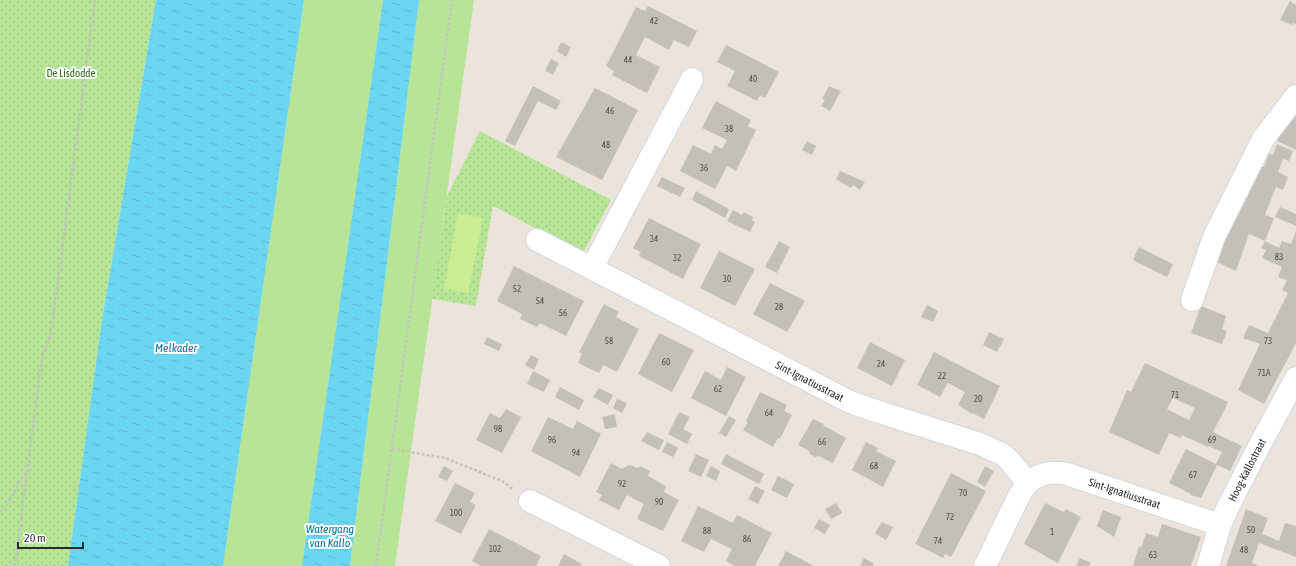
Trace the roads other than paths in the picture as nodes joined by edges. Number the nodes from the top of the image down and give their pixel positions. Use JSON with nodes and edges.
{"nodes":[{"id":1,"x":692,"y":79,"type":"dead end"},
{"id":2,"x":1296,"y":96,"type":"edge"},
{"id":3,"x":537,"y":240,"type":"dead end"},
{"id":4,"x":592,"y":268,"type":"junction"},
{"id":5,"x":1192,"y":300,"type":"dead end"},
{"id":6,"x":1294,"y":385,"type":"edge"},
{"id":7,"x":1028,"y":483,"type":"junction"},
{"id":8,"x":530,"y":501,"type":"road end"},
{"id":9,"x":1220,"y":525,"type":"junction"},
{"id":10,"x":659,"y":566,"type":"edge"},
{"id":11,"x":985,"y":566,"type":"edge"},
{"id":12,"x":1208,"y":566,"type":"edge"}],
"edges":[{"from":1,"to":4,"type":"street"},
{"from":2,"to":5,"type":"street"},
{"from":3,"to":4,"type":"street","name":"Sint-Ignatiusstraat"},
{"from":4,"to":7,"type":"street","name":"Sint-Ignatiusstraat"},
{"from":6,"to":9,"type":"street","name":"Hoog-Kallostraat"},
{"from":7,"to":9,"type":"street","name":"Sint-Ignatiusstraat"},
{"from":7,"to":11,"type":"street"},
{"from":8,"to":10,"type":"street"},
{"from":9,"to":12,"type":"street","name":"Hoog-Kallostraat"}]}
